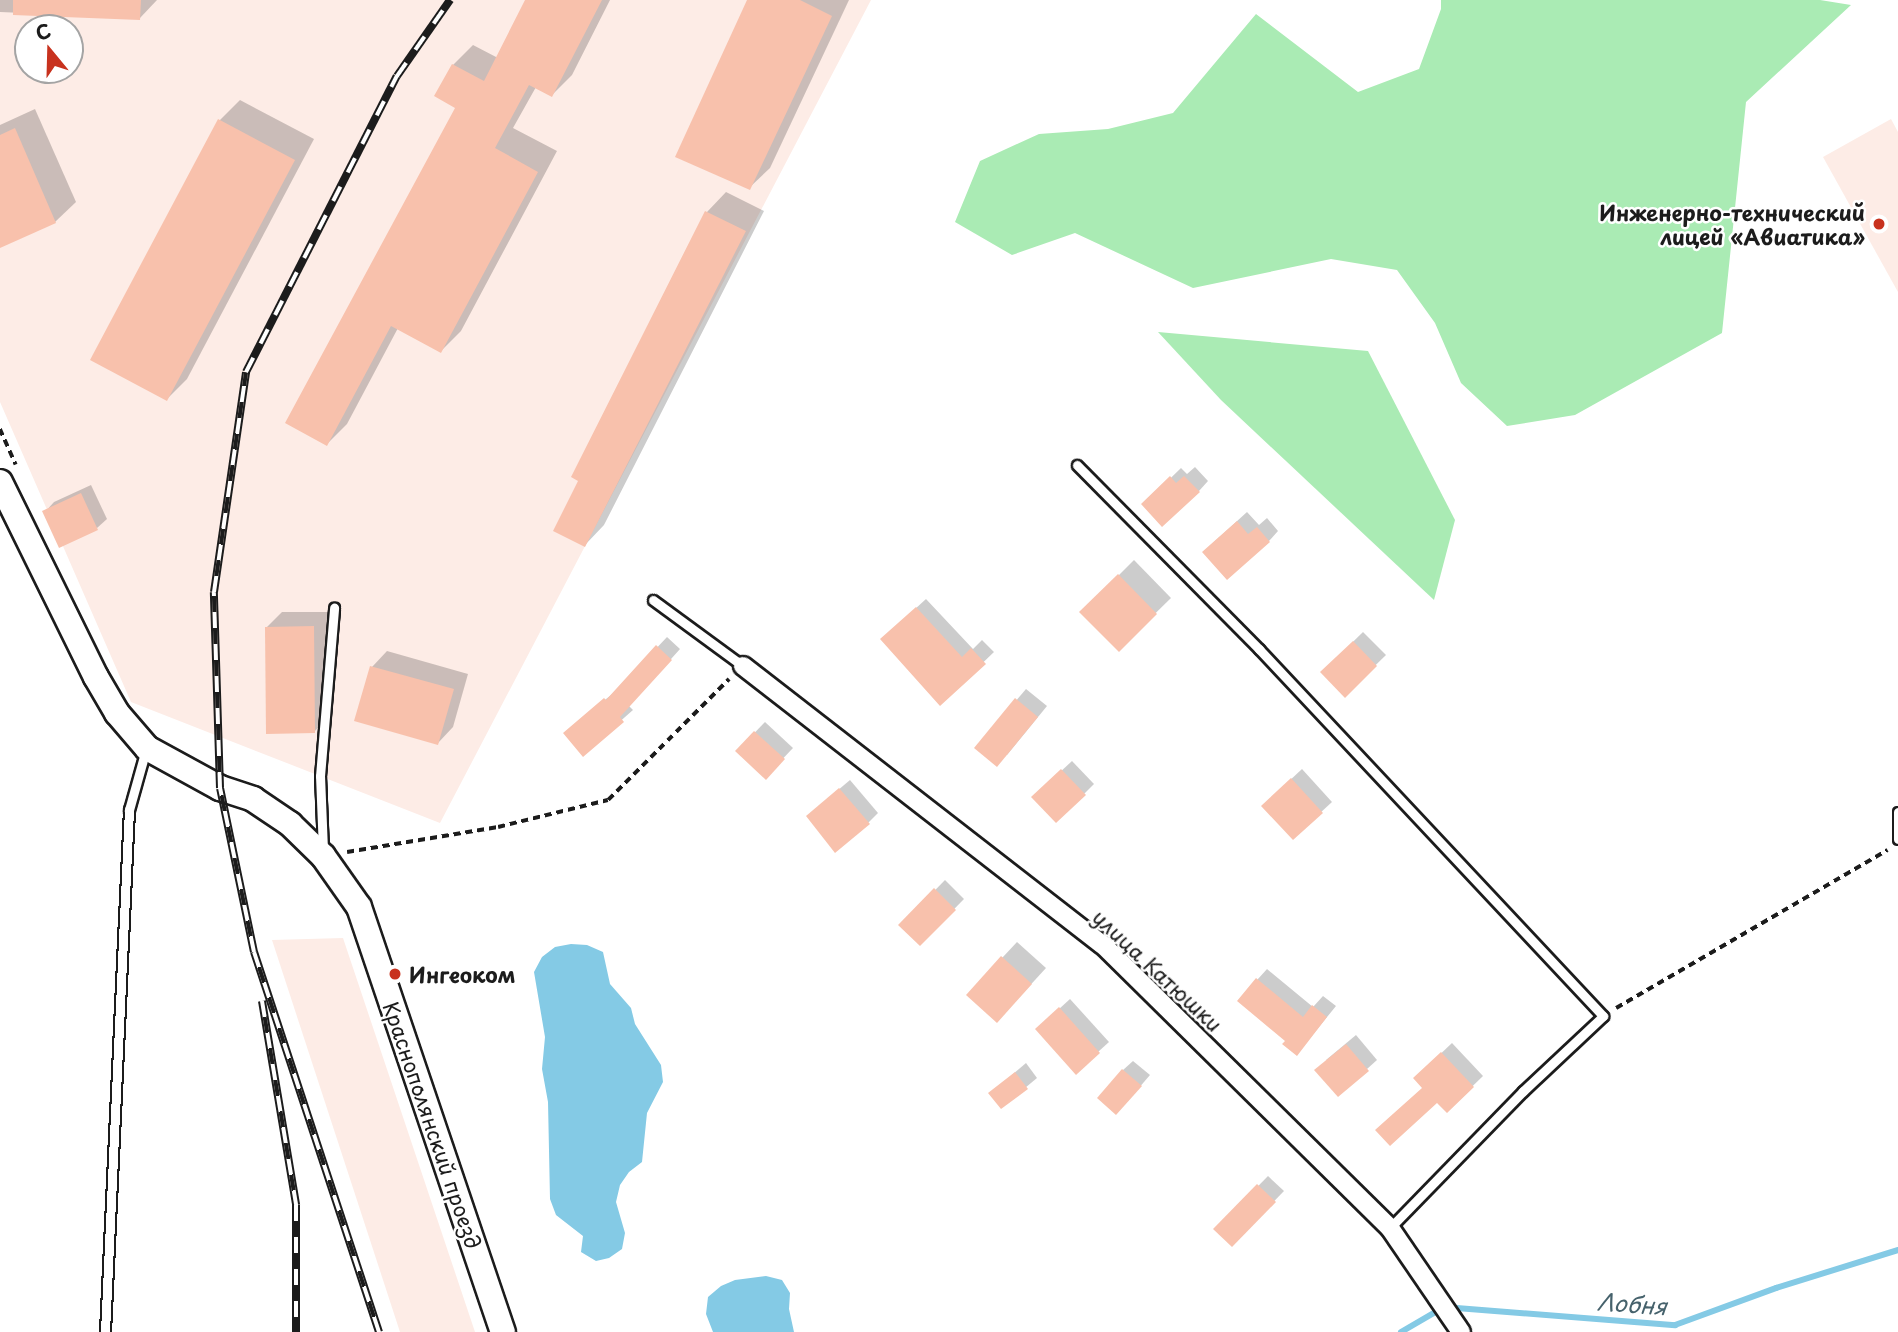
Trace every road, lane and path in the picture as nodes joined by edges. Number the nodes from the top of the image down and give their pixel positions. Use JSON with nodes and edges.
{"nodes":[{"id":1,"x":1077,"y":465,"type":"dead end"},
{"id":2,"x":0,"y":482,"type":"edge"},
{"id":3,"x":653,"y":600,"type":"dead end"},
{"id":4,"x":334,"y":608,"type":"dead end"},
{"id":5,"x":743,"y":666,"type":"junction"},
{"id":6,"x":147,"y":748,"type":"junction"},
{"id":7,"x":1898,"y":812,"type":"edge"},
{"id":8,"x":1898,"y":841,"type":"edge"},
{"id":9,"x":323,"y":856,"type":"junction"},
{"id":10,"x":1603,"y":1016,"type":"junction"},
{"id":11,"x":1390,"y":1228,"type":"junction"},
{"id":12,"x":105,"y":1332,"type":"edge"},
{"id":13,"x":503,"y":1332,"type":"edge"},
{"id":14,"x":1461,"y":1332,"type":"edge"}],
"edges":[{"from":1,"to":10,"type":"lane"},
{"from":2,"to":6,"type":"main road","name":"Краснополянский проезд"},
{"from":3,"to":5,"type":"lane"},
{"from":4,"to":9,"type":"lane"},
{"from":5,"to":9,"type":"path"},
{"from":5,"to":11,"type":"street","name":"улица Катюшки"},
{"from":6,"to":9,"type":"main road","name":"Краснополянский проезд"},
{"from":6,"to":12,"type":"lane"},
{"from":7,"to":8,"type":"lane"},
{"from":8,"to":10,"type":"path"},
{"from":9,"to":13,"type":"main road","name":"Краснополянский проезд"},
{"from":10,"to":11,"type":"lane"},
{"from":11,"to":14,"type":"street","name":"улица Катюшки"}]}
